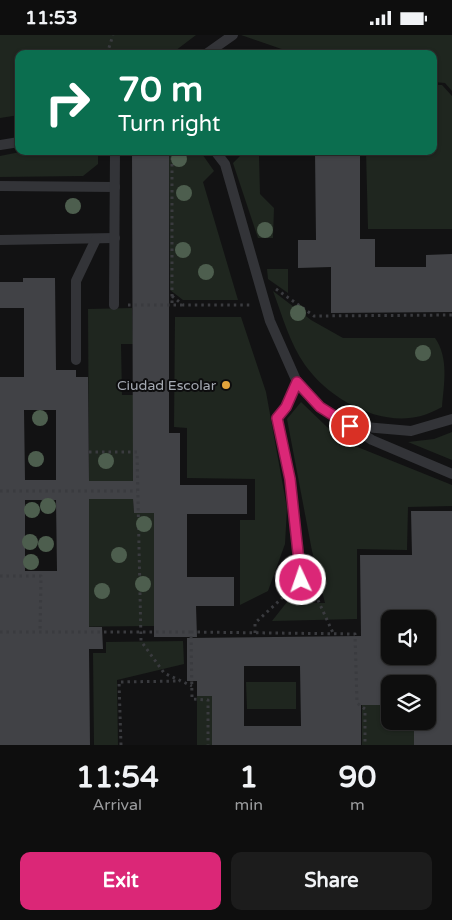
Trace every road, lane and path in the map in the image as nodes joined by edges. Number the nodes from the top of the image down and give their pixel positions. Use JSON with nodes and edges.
{"nodes":[{"id":1,"x":113,"y":35,"type":"edge"},
{"id":2,"x":233,"y":35,"type":"edge"},
{"id":3,"x":108,"y":50,"type":"edge"},
{"id":4,"x":212,"y":50,"type":"edge"},
{"id":5,"x":15,"y":143,"type":"edge"},
{"id":6,"x":0,"y":145,"type":"edge"},
{"id":7,"x":115,"y":155,"type":"edge"},
{"id":8,"x":172,"y":155,"type":"edge"},
{"id":9,"x":218,"y":155,"type":"edge"},
{"id":10,"x":0,"y":186,"type":"edge"},
{"id":11,"x":115,"y":187,"type":"junction"},
{"id":12,"x":96,"y":239,"type":"junction"},
{"id":13,"x":115,"y":239,"type":"junction"},
{"id":14,"x":0,"y":240,"type":"edge"},
{"id":15,"x":268,"y":283,"type":"dead end"},
{"id":16,"x":172,"y":296,"type":"junction"},
{"id":17,"x":114,"y":305,"type":"joint"},
{"id":18,"x":172,"y":305,"type":"junction"},
{"id":19,"x":182,"y":305,"type":"junction"},
{"id":20,"x":265,"y":305,"type":"junction"},
{"id":21,"x":452,"y":315,"type":"edge"},
{"id":22,"x":76,"y":360,"type":"dead end"},
{"id":23,"x":297,"y":382,"type":"junction"},
{"id":24,"x":452,"y":419,"type":"edge"},
{"id":25,"x":350,"y":426,"type":"junction"},
{"id":26,"x":89,"y":452,"type":"dead end"},
{"id":27,"x":452,"y":474,"type":"edge"},
{"id":28,"x":0,"y":491,"type":"edge"},
{"id":29,"x":137,"y":491,"type":"junction"},
{"id":30,"x":0,"y":576,"type":"edge"},
{"id":31,"x":301,"y":580,"type":"junction"},
{"id":32,"x":0,"y":632,"type":"edge"},
{"id":33,"x":40,"y":632,"type":"junction"},
{"id":34,"x":141,"y":632,"type":"junction"},
{"id":35,"x":191,"y":632,"type":"junction"},
{"id":36,"x":255,"y":633,"type":"junction"},
{"id":37,"x":333,"y":633,"type":"junction"},
{"id":38,"x":181,"y":681,"type":"junction"},
{"id":39,"x":192,"y":686,"type":"junction"},
{"id":40,"x":121,"y":745,"type":"edge"},
{"id":41,"x":208,"y":745,"type":"edge"},
{"id":42,"x":365,"y":745,"type":"edge"}],
"edges":[{"from":1,"to":3,"type":"path"},
{"from":2,"to":4,"type":"lane"},
{"from":5,"to":6,"type":"lane"},
{"from":7,"to":11,"type":"lane"},
{"from":8,"to":16,"type":"path"},
{"from":9,"to":20,"type":"lane"},
{"from":10,"to":11,"type":"lane"},
{"from":11,"to":13,"type":"lane"},
{"from":12,"to":13,"type":"lane"},
{"from":12,"to":14,"type":"lane"},
{"from":12,"to":22,"type":"lane"},
{"from":13,"to":17,"type":"lane"},
{"from":15,"to":21,"type":"path"},
{"from":16,"to":18,"type":"path"},
{"from":16,"to":19,"type":"path"},
{"from":17,"to":18,"type":"path"},
{"from":18,"to":19,"type":"path"},
{"from":19,"to":20,"type":"path"},
{"from":20,"to":23,"type":"lane"},
{"from":23,"to":25,"type":"lane"},
{"from":23,"to":31,"type":"lane"},
{"from":24,"to":25,"type":"lane"},
{"from":25,"to":27,"type":"lane"},
{"from":26,"to":29,"type":"path"},
{"from":28,"to":29,"type":"path"},
{"from":29,"to":34,"type":"path"},
{"from":30,"to":33,"type":"path"},
{"from":31,"to":36,"type":"path"},
{"from":31,"to":37,"type":"path"},
{"from":32,"to":33,"type":"path"},
{"from":33,"to":34,"type":"path"},
{"from":34,"to":35,"type":"path"},
{"from":34,"to":38,"type":"path"},
{"from":35,"to":36,"type":"path"},
{"from":35,"to":39,"type":"path"},
{"from":36,"to":37,"type":"path"},
{"from":37,"to":42,"type":"path"},
{"from":38,"to":39,"type":"path"},
{"from":38,"to":40,"type":"path"},
{"from":39,"to":41,"type":"path"}]}
